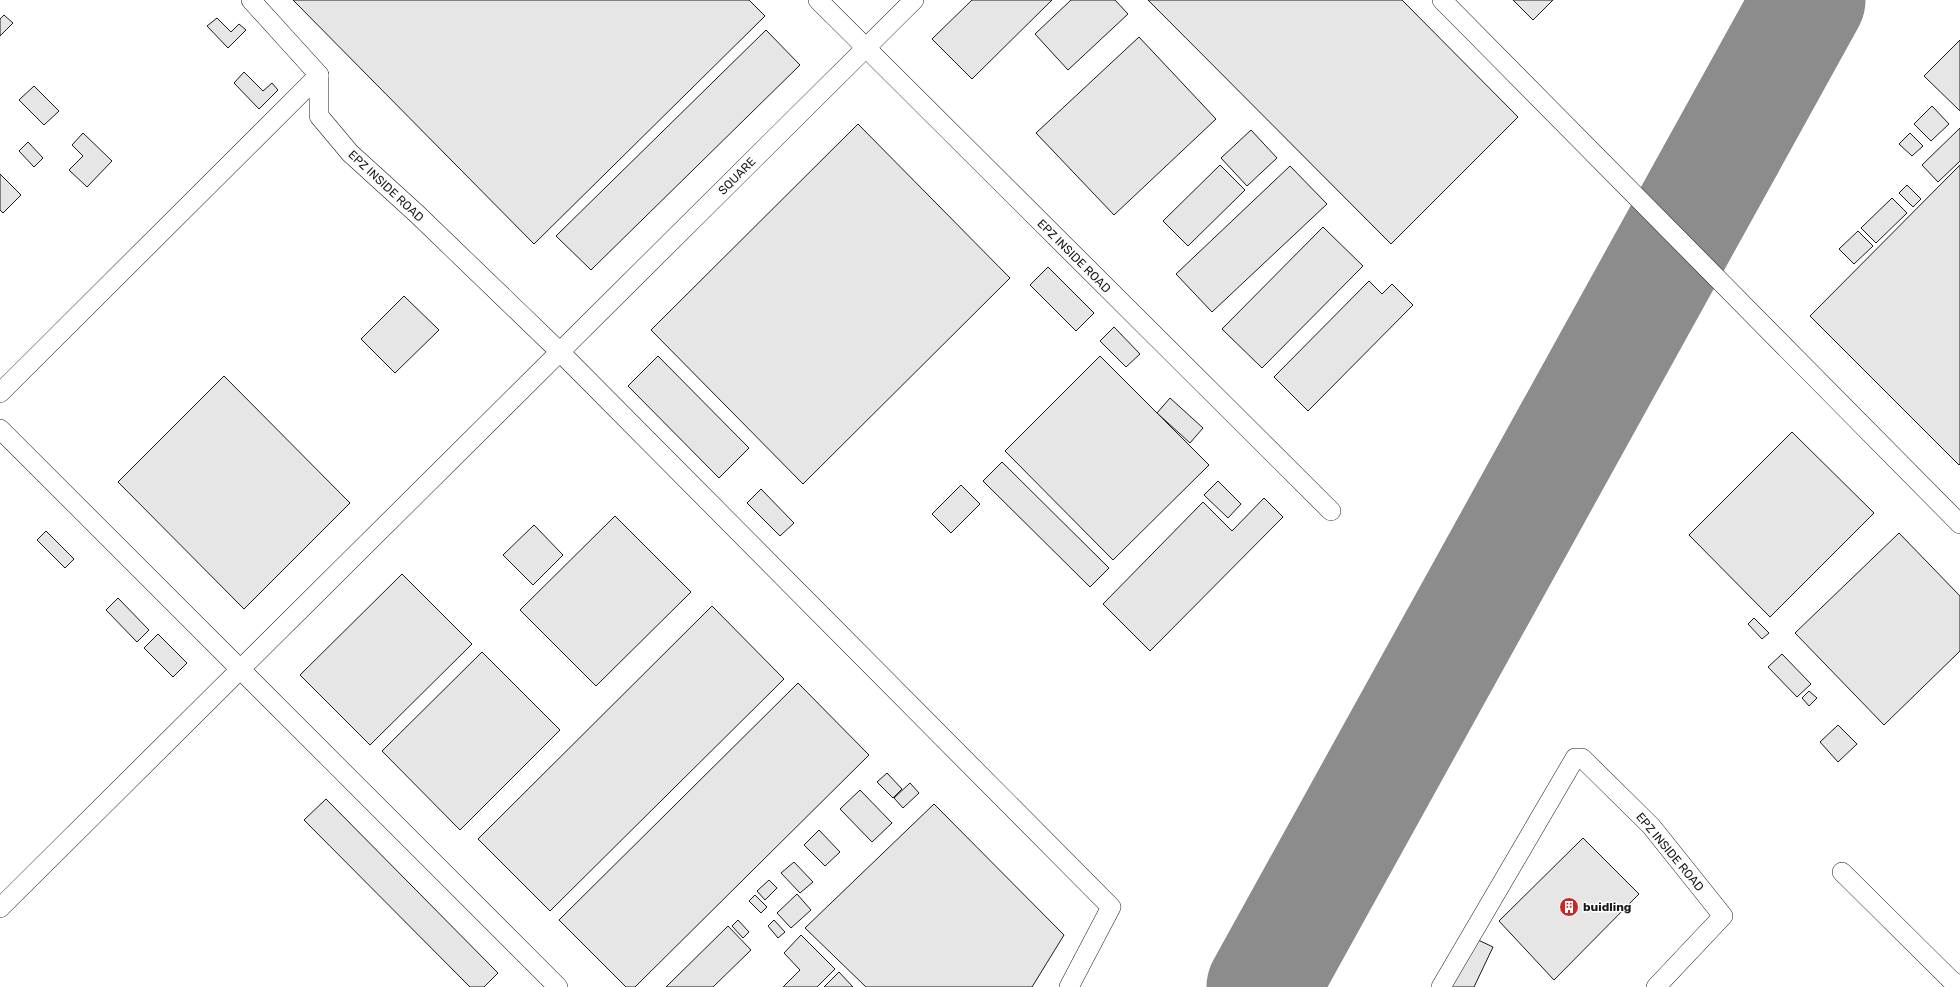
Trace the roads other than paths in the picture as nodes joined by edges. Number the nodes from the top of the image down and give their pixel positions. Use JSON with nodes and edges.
{"nodes":[{"id":1,"x":251,"y":0,"type":"edge"},
{"id":2,"x":818,"y":0,"type":"edge"},
{"id":3,"x":914,"y":0,"type":"edge"},
{"id":4,"x":1442,"y":0,"type":"edge"},
{"id":5,"x":866,"y":48,"type":"junction"},
{"id":6,"x":320,"y":74,"type":"junction"},
{"id":7,"x":560,"y":352,"type":"junction"},
{"id":8,"x":0,"y":393,"type":"edge"},
{"id":9,"x":0,"y":429,"type":"edge"},
{"id":10,"x":1331,"y":511,"type":"dead end"},
{"id":11,"x":1960,"y":524,"type":"edge"},
{"id":12,"x":241,"y":670,"type":"junction"},
{"id":13,"x":1842,"y":872,"type":"dead end"},
{"id":14,"x":0,"y":908,"type":"edge"},
{"id":15,"x":1960,"y":986,"type":"edge"},
{"id":16,"x":558,"y":987,"type":"edge"},
{"id":17,"x":1069,"y":987,"type":"edge"},
{"id":18,"x":1441,"y":987,"type":"edge"},
{"id":19,"x":1656,"y":987,"type":"edge"}],
"edges":[{"from":1,"to":6,"type":"street"},
{"from":2,"to":5,"type":"street","name":"EPZ INSIDE ROAD"},
{"from":3,"to":5,"type":"street","name":"SQUARE"},
{"from":4,"to":11,"type":"street"},
{"from":5,"to":7,"type":"street","name":"SQUARE"},
{"from":5,"to":10,"type":"street","name":"EPZ INSIDE ROAD"},
{"from":6,"to":7,"type":"street","name":"EPZ INSIDE ROAD"},
{"from":6,"to":8,"type":"street"},
{"from":7,"to":12,"type":"street","name":"SQUARE"},
{"from":7,"to":17,"type":"street","name":"EPZ INSIDE ROAD"},
{"from":9,"to":12,"type":"street"},
{"from":12,"to":14,"type":"street","name":"SQUARE"},
{"from":12,"to":16,"type":"street"},
{"from":13,"to":15,"type":"street"},
{"from":18,"to":19,"type":"street","name":"EPZ INSIDE ROAD"}]}
